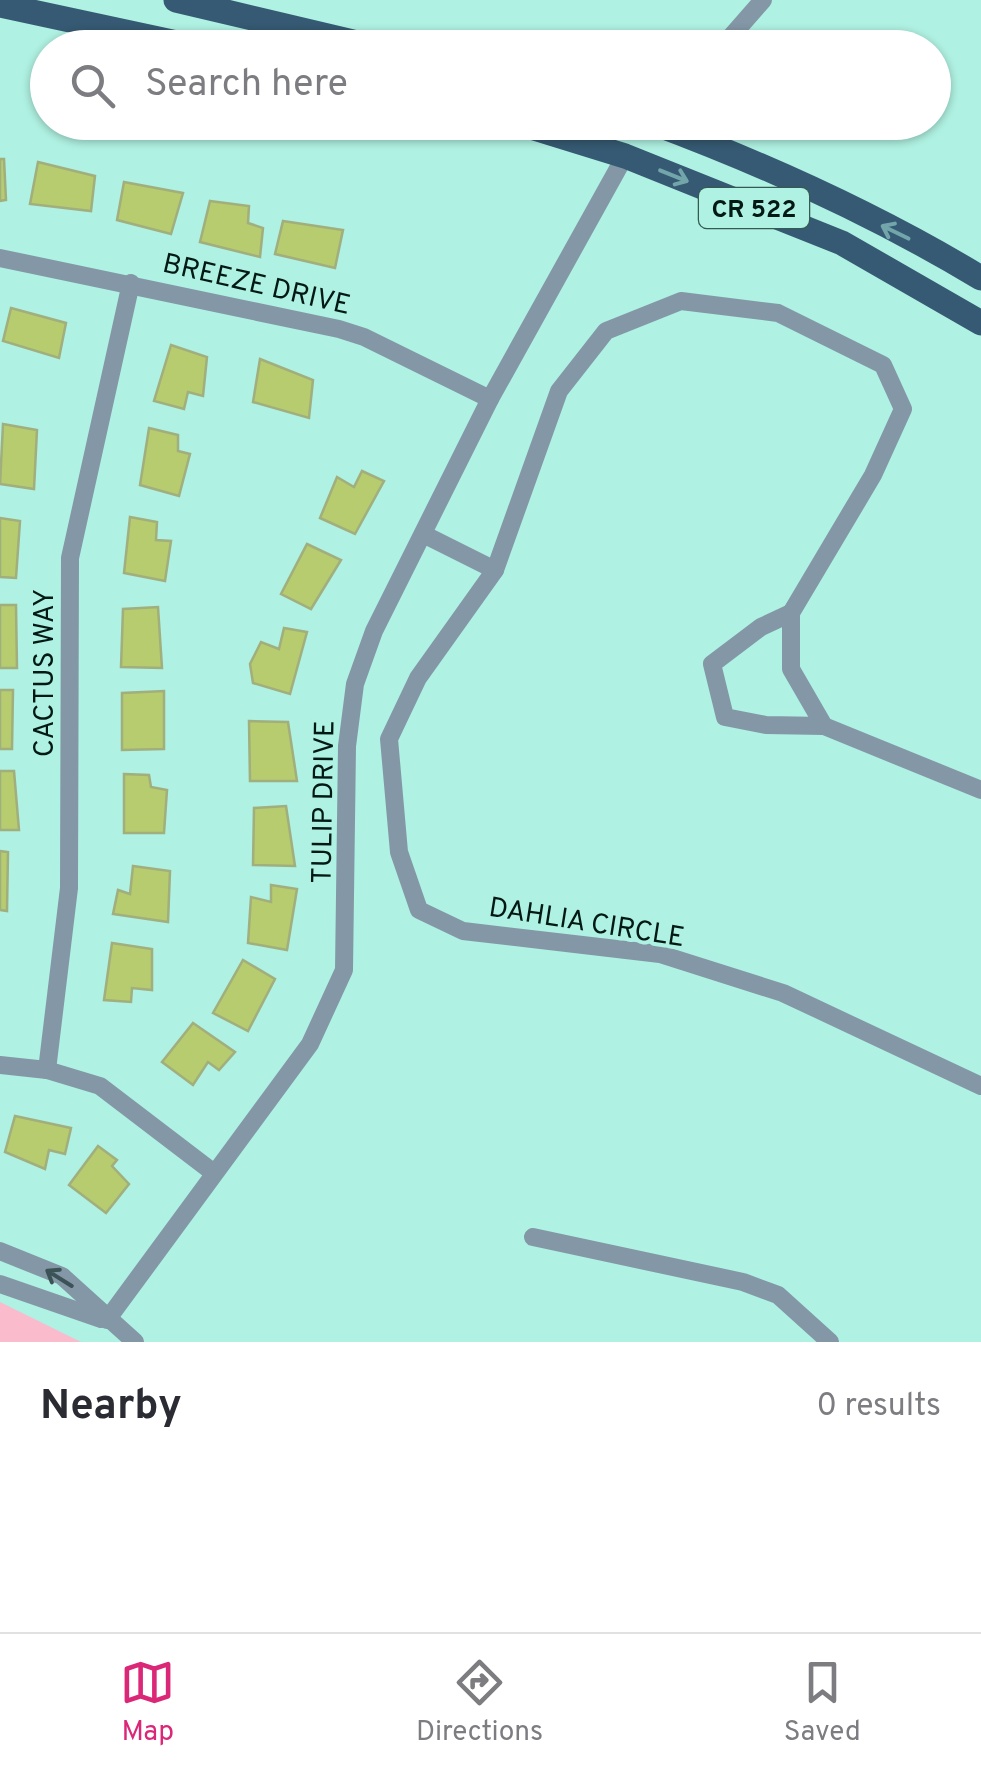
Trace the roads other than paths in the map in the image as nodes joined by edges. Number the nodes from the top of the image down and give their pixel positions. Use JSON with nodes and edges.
{"nodes":[{"id":1,"x":176,"y":0,"type":"edge"},
{"id":2,"x":763,"y":0,"type":"edge"},
{"id":3,"x":0,"y":5,"type":"edge"},
{"id":4,"x":116,"y":30,"type":"edge"},
{"id":5,"x":302,"y":30,"type":"edge"},
{"id":6,"x":737,"y":30,"type":"edge"},
{"id":7,"x":573,"y":140,"type":"edge"},
{"id":8,"x":695,"y":140,"type":"edge"},
{"id":9,"x":625,"y":156,"type":"junction"},
{"id":10,"x":0,"y":258,"type":"edge"},
{"id":11,"x":981,"y":278,"type":"edge"},
{"id":12,"x":131,"y":283,"type":"junction"},
{"id":13,"x":981,"y":323,"type":"edge"},
{"id":14,"x":490,"y":399,"type":"junction"},
{"id":15,"x":423,"y":534,"type":"junction"},
{"id":16,"x":495,"y":570,"type":"junction"},
{"id":17,"x":791,"y":613,"type":"junction"},
{"id":18,"x":824,"y":726,"type":"junction"},
{"id":19,"x":981,"y":790,"type":"edge"},
{"id":20,"x":0,"y":1065,"type":"edge"},
{"id":21,"x":48,"y":1070,"type":"junction"},
{"id":22,"x":981,"y":1086,"type":"edge"},
{"id":23,"x":214,"y":1173,"type":"junction"},
{"id":24,"x":533,"y":1237,"type":"dead end"},
{"id":25,"x":0,"y":1251,"type":"edge"},
{"id":26,"x":0,"y":1284,"type":"edge"},
{"id":27,"x":106,"y":1320,"type":"junction"},
{"id":28,"x":135,"y":1342,"type":"edge"},
{"id":29,"x":830,"y":1342,"type":"edge"}],
"edges":[{"from":1,"to":5,"type":"main road"},
{"from":2,"to":6,"type":"street"},
{"from":3,"to":4,"type":"main road"},
{"from":7,"to":9,"type":"main road","number":"CR 522"},
{"from":11,"to":8,"type":"main road","number":"CR 522","one_way":true},
{"from":9,"to":13,"type":"main road","number":"CR 522","one_way":true},
{"from":9,"to":14,"type":"street","name":"TULIP DRIVE"},
{"from":10,"to":12,"type":"street","name":"BREEZE DRIVE"},
{"from":12,"to":14,"type":"street","name":"BREEZE DRIVE"},
{"from":12,"to":21,"type":"street","name":"CACTUS WAY"},
{"from":14,"to":15,"type":"street","name":"TULIP DRIVE"},
{"from":15,"to":16,"type":"street"},
{"from":15,"to":23,"type":"street","name":"TULIP DRIVE"},
{"from":16,"to":17,"type":"street","name":"DAHLIA CIRCLE"},
{"from":16,"to":22,"type":"street","name":"DAHLIA CIRCLE"},
{"from":17,"to":18,"type":"street","name":"DAHLIA CIRCLE"},
{"from":17,"to":18,"type":"street"},
{"from":18,"to":19,"type":"street"},
{"from":20,"to":21,"type":"street"},
{"from":21,"to":23,"type":"street"},
{"from":23,"to":27,"type":"street","name":"TULIP DRIVE"},
{"from":24,"to":29,"type":"street"},
{"from":27,"to":25,"type":"street","one_way":true},
{"from":26,"to":27,"type":"street"},
{"from":27,"to":28,"type":"street"}]}
